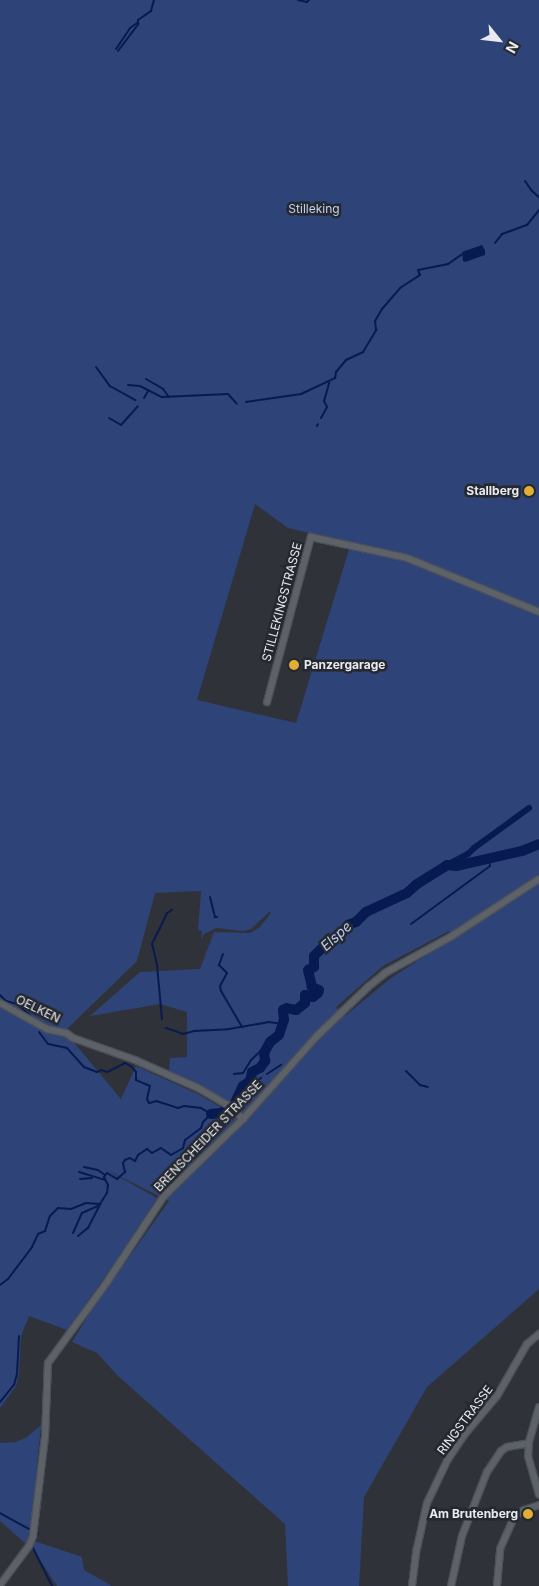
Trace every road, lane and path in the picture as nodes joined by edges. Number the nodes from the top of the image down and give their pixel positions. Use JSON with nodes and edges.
{"nodes":[{"id":1,"x":539,"y":612,"type":"edge"},
{"id":2,"x":267,"y":702,"type":"dead end"},
{"id":3,"x":539,"y":879,"type":"edge"},
{"id":4,"x":0,"y":1003,"type":"edge"},
{"id":5,"x":66,"y":1033,"type":"joint"},
{"id":6,"x":243,"y":1119,"type":"junction"},
{"id":7,"x":539,"y":1334,"type":"edge"},
{"id":8,"x":539,"y":1407,"type":"edge"},
{"id":9,"x":529,"y":1443,"type":"junction"},
{"id":10,"x":539,"y":1494,"type":"edge"},
{"id":11,"x":539,"y":1505,"type":"edge"},
{"id":12,"x":0,"y":1585,"type":"edge"},
{"id":13,"x":412,"y":1586,"type":"edge"},
{"id":14,"x":451,"y":1586,"type":"edge"},
{"id":15,"x":496,"y":1586,"type":"edge"}],
"edges":[{"from":1,"to":2,"type":"street","name":"STILLEKINGSTRASSE"},
{"from":3,"to":6,"type":"street","name":"BRENSCHEIDER STRASSE"},
{"from":4,"to":5,"type":"street","name":"OELKEN"},
{"from":5,"to":6,"type":"street","name":"BRENSCHEIDER STRASSE"},
{"from":6,"to":12,"type":"street","name":"BRENSCHEIDER STRASSE"},
{"from":7,"to":13,"type":"street","name":"RINGSTRASSE"},
{"from":8,"to":9,"type":"street"},
{"from":9,"to":10,"type":"street"},
{"from":9,"to":14,"type":"street"},
{"from":11,"to":15,"type":"street"}]}
